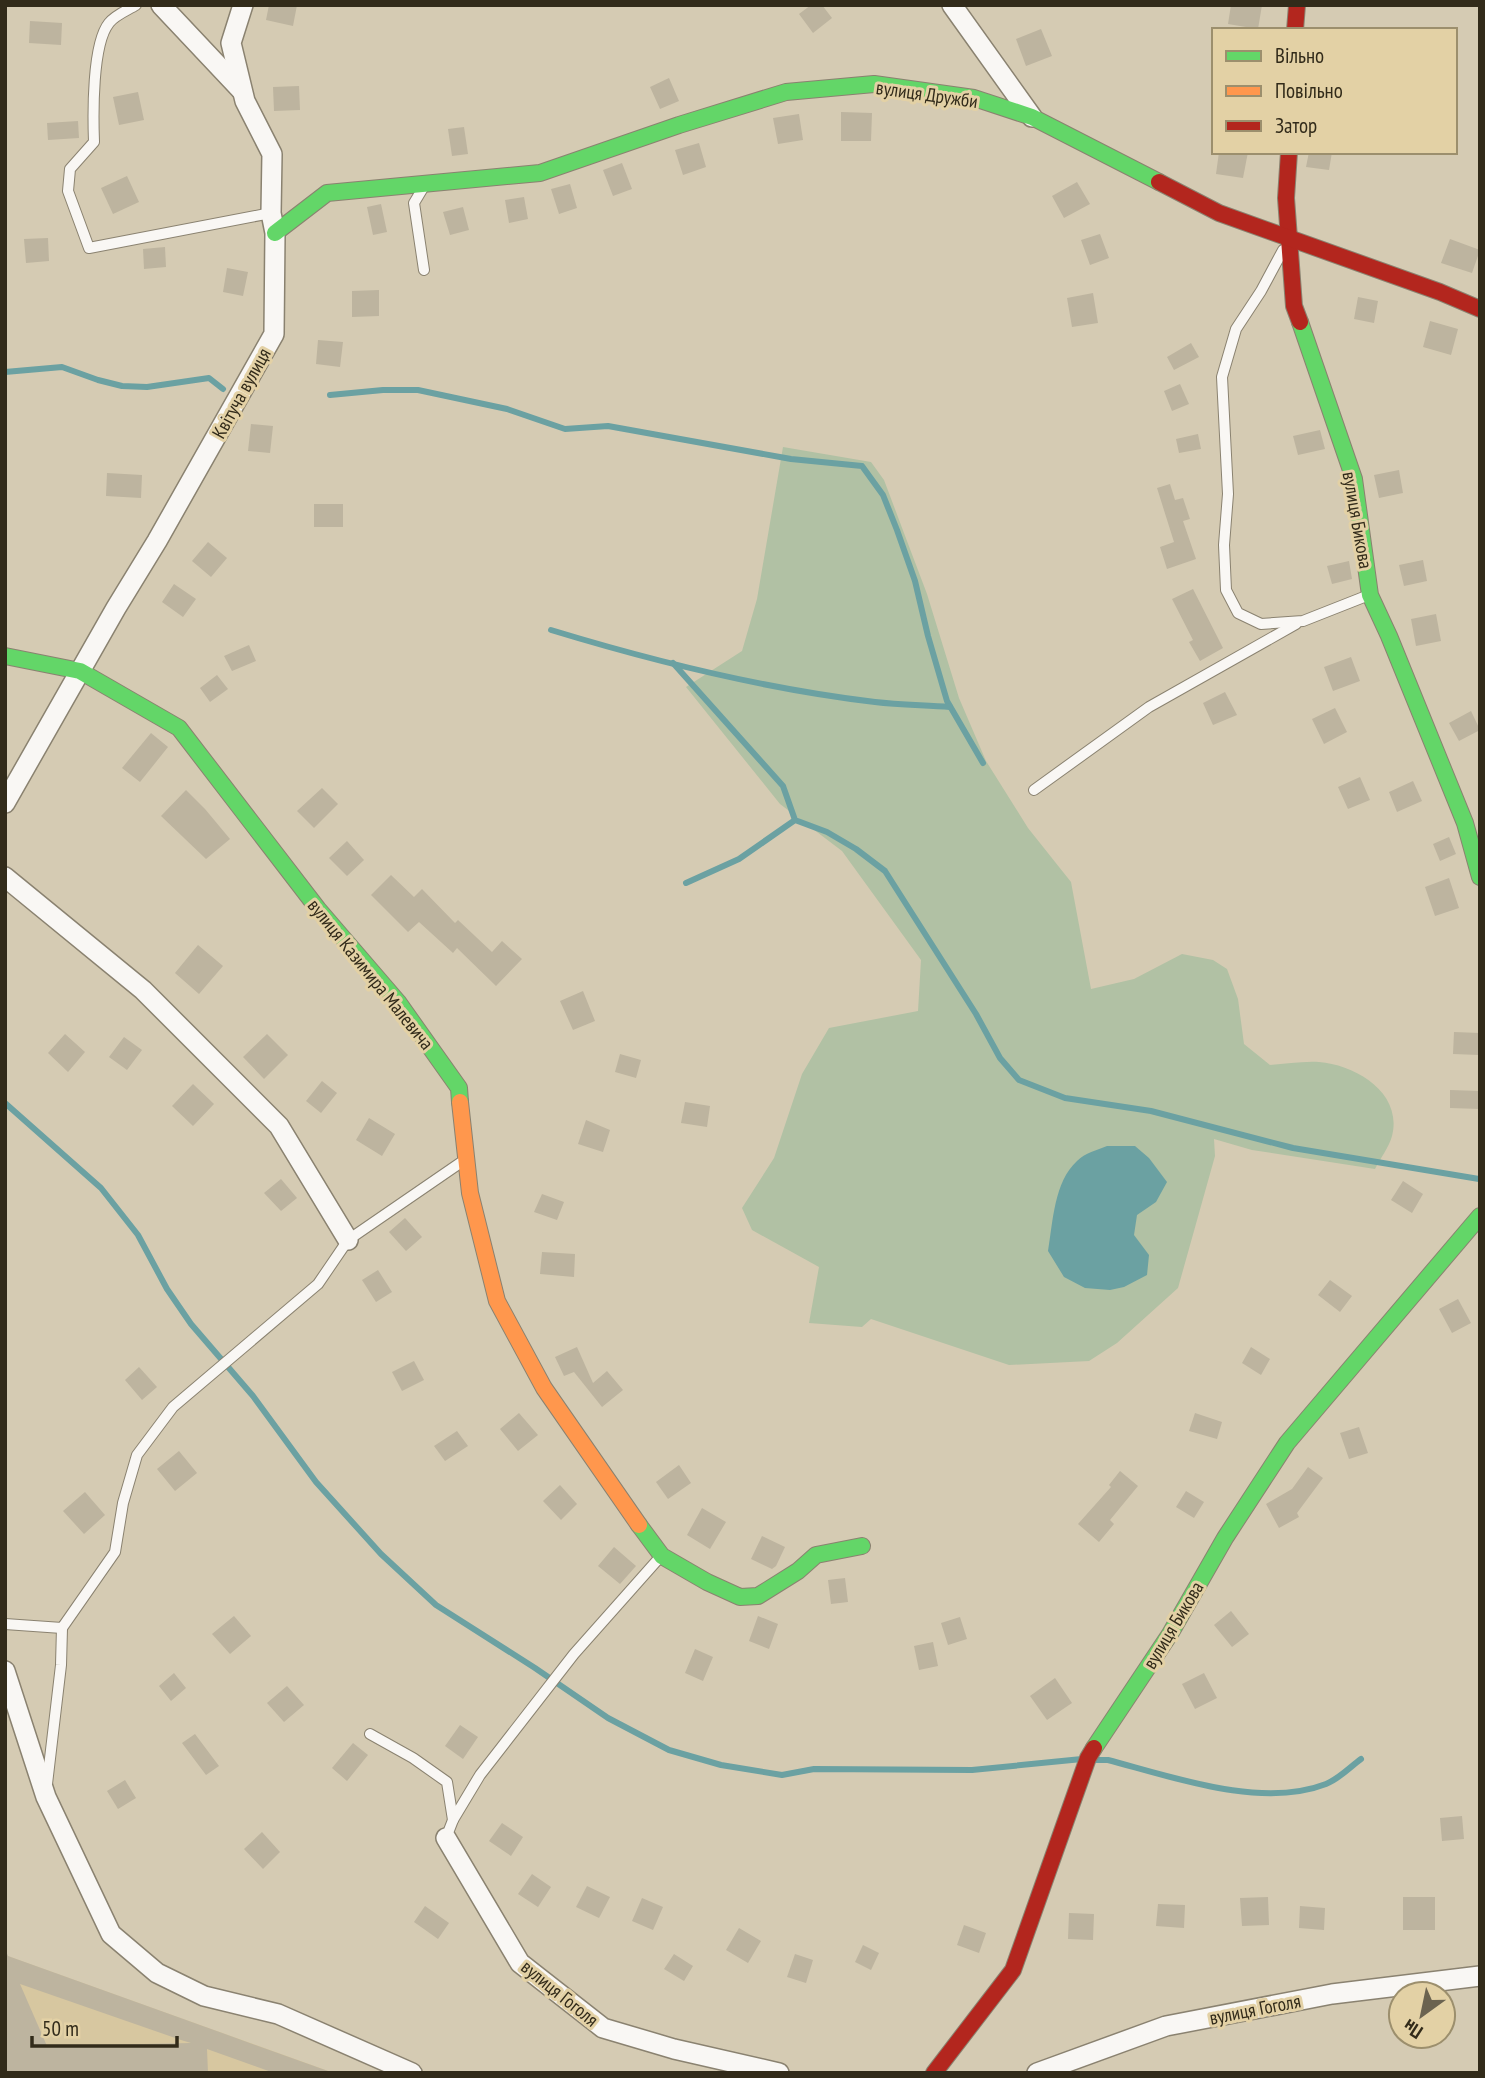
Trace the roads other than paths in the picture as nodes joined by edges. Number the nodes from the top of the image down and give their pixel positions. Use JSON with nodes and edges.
{"nodes":[{"id":1,"x":136,"y":5,"type":"edge"},
{"id":2,"x":160,"y":5,"type":"edge"},
{"id":3,"x":243,"y":5,"type":"edge"},
{"id":4,"x":952,"y":5,"type":"edge"},
{"id":5,"x":1297,"y":5,"type":"edge"},
{"id":6,"x":1295,"y":28,"type":"edge"},
{"id":7,"x":244,"y":94,"type":"junction"},
{"id":8,"x":1032,"y":117,"type":"junction"},
{"id":9,"x":1289,"y":154,"type":"edge"},
{"id":10,"x":425,"y":184,"type":"junction"},
{"id":11,"x":271,"y":213,"type":"junction"},
{"id":12,"x":275,"y":233,"type":"junction"},
{"id":13,"x":1290,"y":237,"type":"junction"},
{"id":14,"x":424,"y":270,"type":"dead end"},
{"id":15,"x":1480,"y":309,"type":"edge"},
{"id":16,"x":1370,"y":595,"type":"junction"},
{"id":17,"x":1303,"y":621,"type":"junction"},
{"id":18,"x":5,"y":656,"type":"edge"},
{"id":19,"x":80,"y":671,"type":"junction"},
{"id":20,"x":1034,"y":790,"type":"dead end"},
{"id":21,"x":5,"y":803,"type":"edge"},
{"id":22,"x":5,"y":877,"type":"edge"},
{"id":23,"x":1480,"y":877,"type":"edge"},
{"id":24,"x":467,"y":1158,"type":"junction"},
{"id":25,"x":1480,"y":1216,"type":"edge"},
{"id":26,"x":348,"y":1240,"type":"junction"},
{"id":27,"x":862,"y":1546,"type":"dead end"},
{"id":28,"x":662,"y":1556,"type":"junction"},
{"id":29,"x":5,"y":1624,"type":"edge"},
{"id":30,"x":62,"y":1628,"type":"junction"},
{"id":31,"x":5,"y":1671,"type":"edge"},
{"id":32,"x":370,"y":1734,"type":"dead end"},
{"id":33,"x":46,"y":1797,"type":"junction"},
{"id":34,"x":449,"y":1829,"type":"junction"},
{"id":35,"x":1480,"y":1976,"type":"edge"},
{"id":36,"x":412,"y":2073,"type":"edge"},
{"id":37,"x":779,"y":2073,"type":"edge"},
{"id":38,"x":934,"y":2073,"type":"edge"},
{"id":39,"x":1037,"y":2073,"type":"edge"}],
"edges":[{"from":1,"to":11,"type":"lane"},
{"from":2,"to":7,"type":"street"},
{"from":3,"to":7,"type":"street","name":"Квітуча вулиця"},
{"from":4,"to":8,"type":"street"},
{"from":5,"to":6,"type":"street"},
{"from":7,"to":11,"type":"street","name":"Квітуча вулиця"},
{"from":8,"to":10,"type":"street","name":"вулиця Дружби"},
{"from":8,"to":13,"type":"street","name":"вулиця Дружби"},
{"from":9,"to":13,"type":"street","name":"вулиця Бикова"},
{"from":10,"to":12,"type":"street","name":"вулиця Дружби"},
{"from":10,"to":14,"type":"lane"},
{"from":11,"to":12,"type":"street","name":"Квітуча вулиця"},
{"from":12,"to":19,"type":"street","name":"Квітуча вулиця"},
{"from":13,"to":15,"type":"street","name":"вулиця Дружби"},
{"from":13,"to":16,"type":"street","name":"вулиця Бикова"},
{"from":13,"to":17,"type":"lane"},
{"from":16,"to":17,"type":"lane"},
{"from":16,"to":23,"type":"street","name":"вулиця Бикова"},
{"from":17,"to":20,"type":"lane"},
{"from":18,"to":19,"type":"street"},
{"from":19,"to":21,"type":"street","name":"Квітуча вулиця"},
{"from":19,"to":24,"type":"street","name":"вулиця Казимира Малевича"},
{"from":22,"to":26,"type":"street"},
{"from":24,"to":26,"type":"lane"},
{"from":24,"to":28,"type":"street","name":"вулиця Казимира Малевича"},
{"from":25,"to":38,"type":"street","name":"вулиця Бикова"},
{"from":26,"to":30,"type":"lane"},
{"from":27,"to":28,"type":"street","name":"вулиця Казимира Малевича"},
{"from":28,"to":34,"type":"lane"},
{"from":29,"to":30,"type":"lane"},
{"from":30,"to":33,"type":"lane"},
{"from":31,"to":33,"type":"street"},
{"from":32,"to":34,"type":"lane"},
{"from":33,"to":36,"type":"street"},
{"from":34,"to":37,"type":"street","name":"вулиця Гоголя"},
{"from":35,"to":39,"type":"street","name":"вулиця Гоголя"}]}
